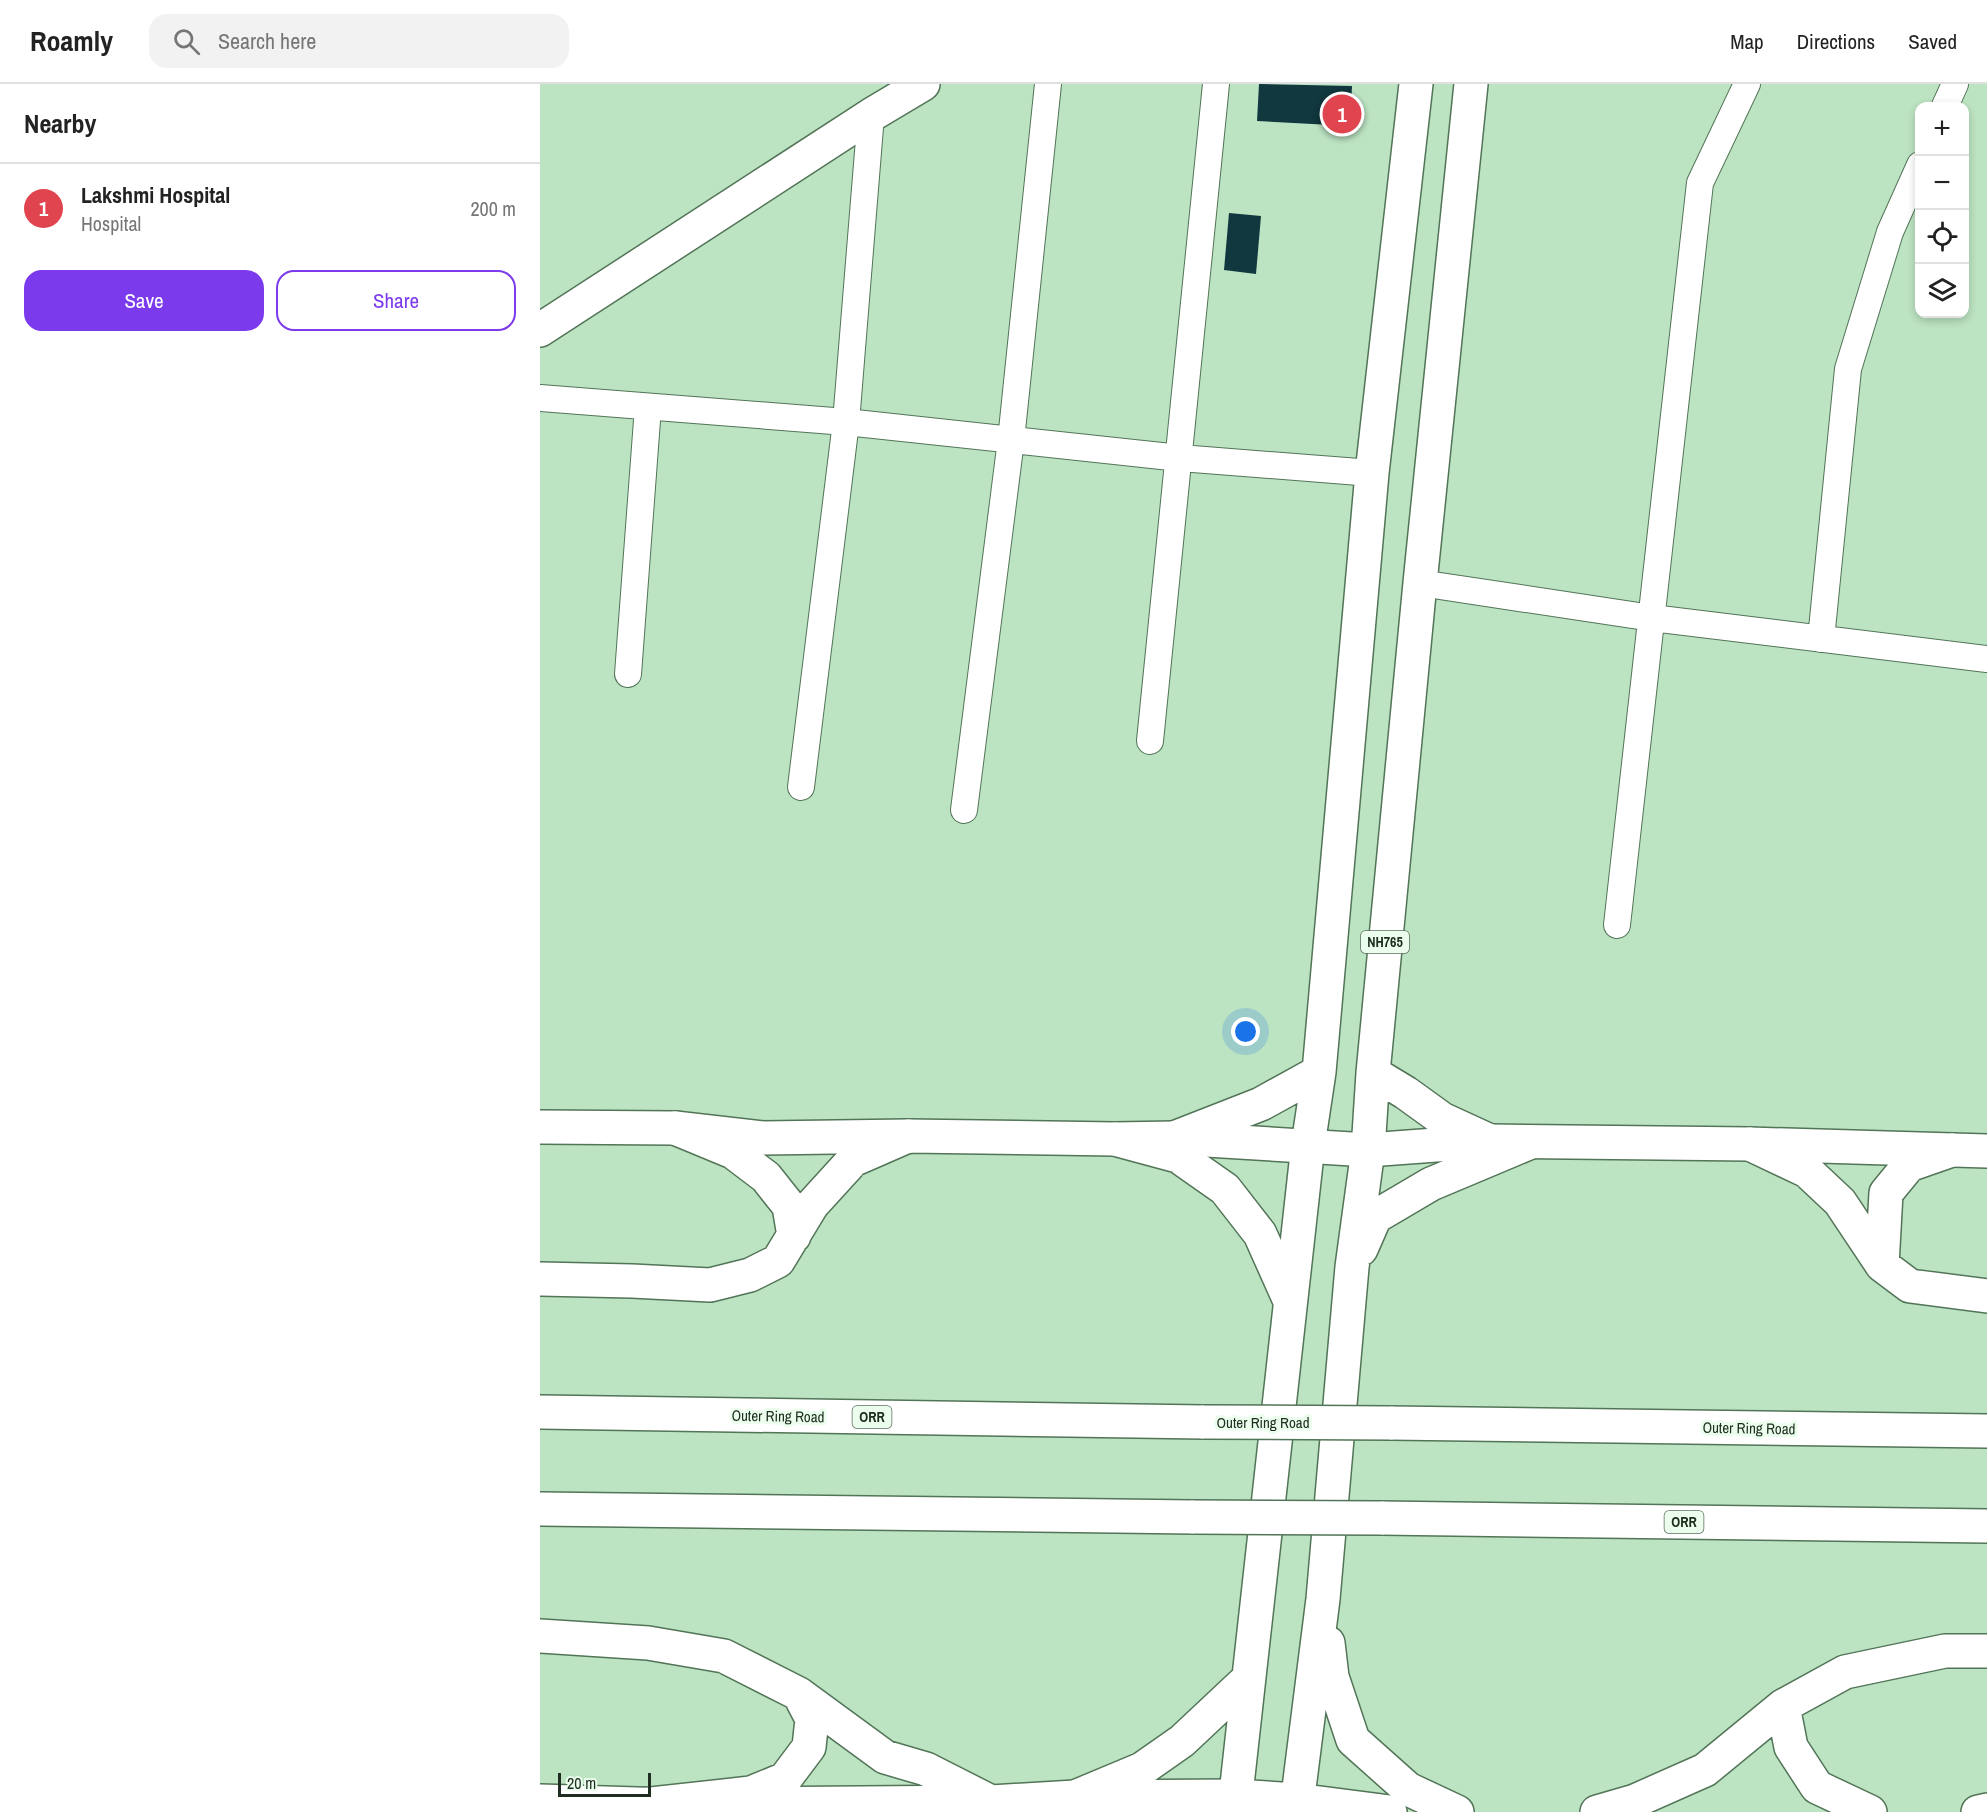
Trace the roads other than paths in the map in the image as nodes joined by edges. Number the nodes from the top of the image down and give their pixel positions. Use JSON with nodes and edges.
{"nodes":[{"id":1,"x":923,"y":84,"type":"edge"},
{"id":2,"x":1048,"y":84,"type":"edge"},
{"id":3,"x":1216,"y":84,"type":"edge"},
{"id":4,"x":1416,"y":84,"type":"edge"},
{"id":5,"x":1471,"y":84,"type":"edge"},
{"id":6,"x":1747,"y":84,"type":"edge"},
{"id":7,"x":1955,"y":84,"type":"edge"},
{"id":8,"x":1947,"y":102,"type":"edge"},
{"id":9,"x":870,"y":115,"type":"junction"},
{"id":10,"x":1915,"y":176,"type":"edge"},
{"id":11,"x":540,"y":330,"type":"edge"},
{"id":12,"x":540,"y":399,"type":"edge"},
{"id":13,"x":648,"y":407,"type":"junction"},
{"id":14,"x":846,"y":422,"type":"junction"},
{"id":15,"x":1011,"y":440,"type":"junction"},
{"id":16,"x":1180,"y":458,"type":"junction"},
{"id":17,"x":1372,"y":473,"type":"junction"},
{"id":18,"x":1420,"y":583,"type":"junction"},
{"id":19,"x":1652,"y":618,"type":"junction"},
{"id":20,"x":1821,"y":639,"type":"junction"},
{"id":21,"x":1987,"y":659,"type":"edge"},
{"id":22,"x":628,"y":674,"type":"dead end"},
{"id":23,"x":1150,"y":741,"type":"dead end"},
{"id":24,"x":801,"y":787,"type":"dead end"},
{"id":25,"x":964,"y":810,"type":"dead end"},
{"id":26,"x":1617,"y":925,"type":"dead end"},
{"id":27,"x":1319,"y":1072,"type":"junction"},
{"id":28,"x":1373,"y":1073,"type":"junction"},
{"id":29,"x":540,"y":1127,"type":"edge"},
{"id":30,"x":675,"y":1128,"type":"junction"},
{"id":31,"x":908,"y":1136,"type":"junction"},
{"id":32,"x":1174,"y":1138,"type":"junction"},
{"id":33,"x":1115,"y":1139,"type":"junction"},
{"id":34,"x":1490,"y":1141,"type":"junction"},
{"id":35,"x":1531,"y":1142,"type":"junction"},
{"id":36,"x":1750,"y":1144,"type":"junction"},
{"id":37,"x":1308,"y":1145,"type":"junction"},
{"id":38,"x":1368,"y":1150,"type":"junction"},
{"id":39,"x":1952,"y":1150,"type":"junction"},
{"id":40,"x":1987,"y":1151,"type":"edge"},
{"id":41,"x":794,"y":1236,"type":"junction"},
{"id":42,"x":1882,"y":1264,"type":"junction"},
{"id":43,"x":1352,"y":1267,"type":"junction"},
{"id":44,"x":540,"y":1279,"type":"edge"},
{"id":45,"x":1987,"y":1296,"type":"edge"},
{"id":46,"x":1290,"y":1303,"type":"junction"},
{"id":47,"x":540,"y":1412,"type":"edge"},
{"id":48,"x":1987,"y":1431,"type":"edge"},
{"id":49,"x":540,"y":1509,"type":"edge"},
{"id":50,"x":1987,"y":1526,"type":"edge"},
{"id":51,"x":1323,"y":1599,"type":"junction"},
{"id":52,"x":540,"y":1636,"type":"edge"},
{"id":53,"x":1987,"y":1651,"type":"edge"},
{"id":54,"x":1248,"y":1679,"type":"junction"},
{"id":55,"x":800,"y":1694,"type":"junction"},
{"id":56,"x":1783,"y":1706,"type":"junction"},
{"id":57,"x":1075,"y":1797,"type":"junction"},
{"id":58,"x":540,"y":1801,"type":"edge"},
{"id":59,"x":991,"y":1802,"type":"junction"},
{"id":60,"x":1234,"y":1804,"type":"edge"},
{"id":61,"x":642,"y":1805,"type":"junction"},
{"id":62,"x":1296,"y":1806,"type":"edge"},
{"id":63,"x":1987,"y":1810,"type":"edge"},
{"id":64,"x":1111,"y":1812,"type":"edge"},
{"id":65,"x":1390,"y":1812,"type":"edge"},
{"id":66,"x":1457,"y":1812,"type":"edge"},
{"id":67,"x":1597,"y":1812,"type":"edge"},
{"id":68,"x":1870,"y":1812,"type":"edge"},
{"id":69,"x":1978,"y":1812,"type":"edge"}],
"edges":[{"from":1,"to":9,"type":"main road"},
{"from":2,"to":15,"type":"street"},
{"from":3,"to":16,"type":"street"},
{"from":4,"to":17,"type":"main road"},
{"from":5,"to":18,"type":"main road","number":"NH765"},
{"from":6,"to":19,"type":"street"},
{"from":7,"to":8,"type":"street"},
{"from":9,"to":11,"type":"main road"},
{"from":9,"to":14,"type":"street"},
{"from":10,"to":20,"type":"street"},
{"from":12,"to":13,"type":"street"},
{"from":13,"to":14,"type":"street"},
{"from":13,"to":22,"type":"street"},
{"from":14,"to":15,"type":"street"},
{"from":14,"to":24,"type":"street"},
{"from":15,"to":16,"type":"street"},
{"from":15,"to":25,"type":"street"},
{"from":16,"to":17,"type":"street"},
{"from":16,"to":23,"type":"street"},
{"from":17,"to":27,"type":"main road"},
{"from":18,"to":19,"type":"street"},
{"from":18,"to":28,"type":"main road","number":"NH765"},
{"from":19,"to":20,"type":"street"},
{"from":19,"to":26,"type":"street"},
{"from":20,"to":21,"type":"street"},
{"from":27,"to":32,"type":"main road"},
{"from":27,"to":37,"type":"main road"},
{"from":28,"to":34,"type":"main road"},
{"from":28,"to":38,"type":"main road","number":"NH765"},
{"from":29,"to":30,"type":"main road"},
{"from":30,"to":31,"type":"main road"},
{"from":30,"to":41,"type":"main road"},
{"from":31,"to":33,"type":"main road"},
{"from":31,"to":41,"type":"main road"},
{"from":32,"to":33,"type":"main road"},
{"from":32,"to":37,"type":"main road"},
{"from":33,"to":46,"type":"main road"},
{"from":34,"to":35,"type":"main road"},
{"from":34,"to":38,"type":"main road"},
{"from":35,"to":36,"type":"main road"},
{"from":35,"to":43,"type":"main road"},
{"from":36,"to":39,"type":"main road"},
{"from":36,"to":42,"type":"main road"},
{"from":37,"to":38,"type":"main road"},
{"from":37,"to":46,"type":"main road"},
{"from":38,"to":43,"type":"main road","number":"NH765"},
{"from":39,"to":40,"type":"main road"},
{"from":39,"to":42,"type":"main road"},
{"from":41,"to":44,"type":"main road"},
{"from":42,"to":45,"type":"main road"},
{"from":43,"to":51,"type":"main road","number":"NH765"},
{"from":46,"to":54,"type":"main road"},
{"from":47,"to":48,"type":"main road","name":"Outer Ring Road","number":"ORR","bridge":true},
{"from":49,"to":50,"type":"main road","number":"ORR","bridge":true},
{"from":51,"to":62,"type":"main road","number":"NH765"},
{"from":51,"to":66,"type":"main road"},
{"from":52,"to":55,"type":"main road"},
{"from":53,"to":56,"type":"main road"},
{"from":54,"to":57,"type":"main road"},
{"from":54,"to":60,"type":"main road"},
{"from":55,"to":59,"type":"main road"},
{"from":55,"to":61,"type":"main road"},
{"from":56,"to":67,"type":"main road"},
{"from":56,"to":68,"type":"main road"},
{"from":57,"to":59,"type":"main road"},
{"from":57,"to":60,"type":"main road"},
{"from":57,"to":64,"type":"main road"},
{"from":58,"to":61,"type":"main road"},
{"from":59,"to":61,"type":"main road"},
{"from":60,"to":62,"type":"main road"},
{"from":62,"to":65,"type":"main road"},
{"from":63,"to":69,"type":"main road"}]}
